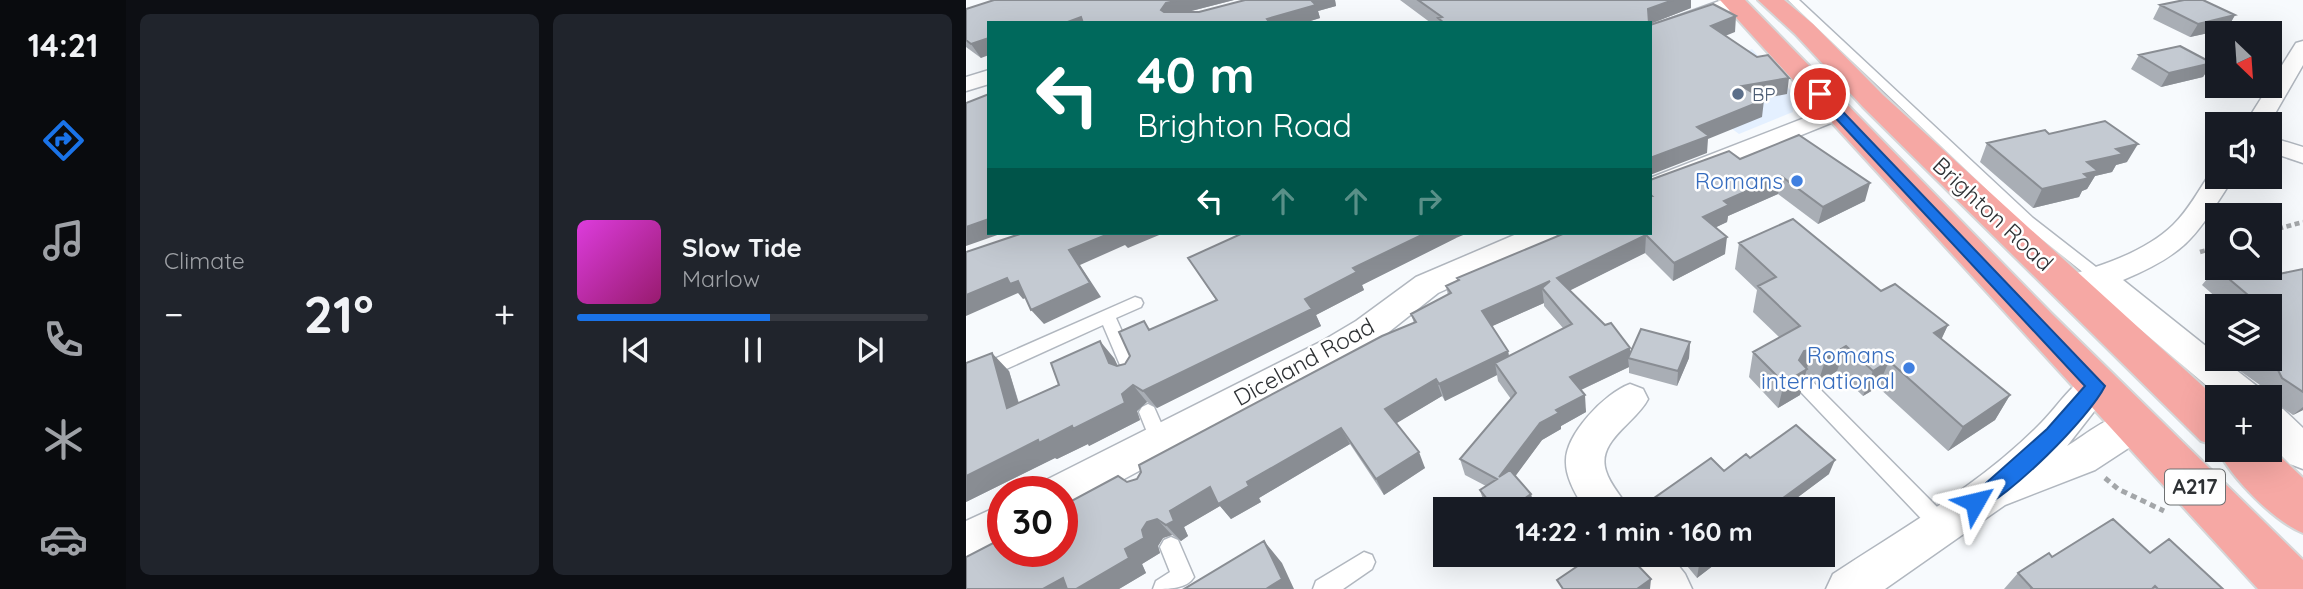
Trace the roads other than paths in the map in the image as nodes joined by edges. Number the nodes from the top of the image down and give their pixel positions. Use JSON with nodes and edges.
{"nodes":[{"id":1,"x":1770,"y":0,"type":"edge"},
{"id":2,"x":1793,"y":0,"type":"edge"},
{"id":3,"x":1733,"y":1,"type":"edge"},
{"id":4,"x":1652,"y":32,"type":"edge"},
{"id":5,"x":2303,"y":47,"type":"edge"},
{"id":6,"x":987,"y":77,"type":"edge"},
{"id":7,"x":966,"y":84,"type":"edge"},
{"id":8,"x":1873,"y":101,"type":"junction"},
{"id":9,"x":2264,"y":112,"type":"edge"},
{"id":10,"x":1838,"y":113,"type":"junction"},
{"id":11,"x":2282,"y":148,"type":"edge"},
{"id":12,"x":2303,"y":155,"type":"edge"},
{"id":13,"x":1652,"y":187,"type":"edge"},
{"id":14,"x":2213,"y":189,"type":"edge"},
{"id":15,"x":1540,"y":235,"type":"edge"},
{"id":16,"x":2086,"y":282,"type":"junction"},
{"id":17,"x":1135,"y":303,"type":"dead end"},
{"id":18,"x":1107,"y":316,"type":"junction"},
{"id":19,"x":998,"y":365,"type":"edge"},
{"id":20,"x":1132,"y":374,"type":"edge"},
{"id":21,"x":1804,"y":384,"type":"edge"},
{"id":22,"x":2228,"y":385,"type":"edge"},
{"id":23,"x":2096,"y":386,"type":"junction"},
{"id":24,"x":1630,"y":399,"type":"dead end"},
{"id":25,"x":2205,"y":414,"type":"edge"},
{"id":26,"x":2134,"y":425,"type":"junction"},
{"id":27,"x":2282,"y":430,"type":"edge"},
{"id":28,"x":2301,"y":447,"type":"edge"},
{"id":29,"x":2253,"y":462,"type":"edge"},
{"id":30,"x":1078,"y":483,"type":"edge"},
{"id":31,"x":1992,"y":491,"type":"junction"},
{"id":32,"x":1598,"y":497,"type":"edge"},
{"id":33,"x":2303,"y":510,"type":"edge"},
{"id":34,"x":1940,"y":524,"type":"junction"},
{"id":35,"x":987,"y":531,"type":"edge"},
{"id":36,"x":966,"y":542,"type":"edge"},
{"id":37,"x":1171,"y":547,"type":"dead end"},
{"id":38,"x":1364,"y":562,"type":"dead end"},
{"id":39,"x":1653,"y":567,"type":"edge"},
{"id":40,"x":1861,"y":585,"type":"edge"},
{"id":41,"x":1164,"y":589,"type":"edge"},
{"id":42,"x":1324,"y":589,"type":"edge"},
{"id":43,"x":1670,"y":589,"type":"edge"},
{"id":44,"x":2294,"y":589,"type":"edge"}],
"edges":[{"from":1,"to":8,"type":"highway","name":"Brighton Road"},
{"from":2,"to":16,"type":"lane"},
{"from":3,"to":4,"type":"street"},
{"from":3,"to":10,"type":"highway","name":"Brighton Road","number":"A217"},
{"from":5,"to":9,"type":"street"},
{"from":6,"to":7,"type":"street"},
{"from":8,"to":16,"type":"highway","name":"Brighton Road"},
{"from":8,"to":26,"type":"highway"},
{"from":10,"to":13,"type":"street"},
{"from":10,"to":23,"type":"highway","name":"Brighton Road","number":"A217"},
{"from":11,"to":12,"type":"street"},
{"from":14,"to":16,"type":"street"},
{"from":15,"to":30,"type":"street","name":"Diceland Road"},
{"from":16,"to":22,"type":"street","name":"Brighton Road"},
{"from":16,"to":25,"type":"highway","name":"Brighton Road"},
{"from":17,"to":18,"type":"lane"},
{"from":18,"to":19,"type":"lane"},
{"from":18,"to":20,"type":"lane"},
{"from":21,"to":34,"type":"lane"},
{"from":23,"to":26,"type":"highway","name":"Brighton Road","number":"A217"},
{"from":23,"to":31,"type":"street"},
{"from":24,"to":32,"type":"street"},
{"from":26,"to":31,"type":"street"},
{"from":26,"to":44,"type":"highway","name":"Brighton Road","number":"A217"},
{"from":27,"to":28,"type":"street"},
{"from":29,"to":33,"type":"highway","number":"A217"},
{"from":31,"to":34,"type":"street"},
{"from":34,"to":40,"type":"street"},
{"from":35,"to":36,"type":"street"},
{"from":37,"to":41,"type":"lane"},
{"from":38,"to":42,"type":"lane"},
{"from":39,"to":43,"type":"street"}]}
